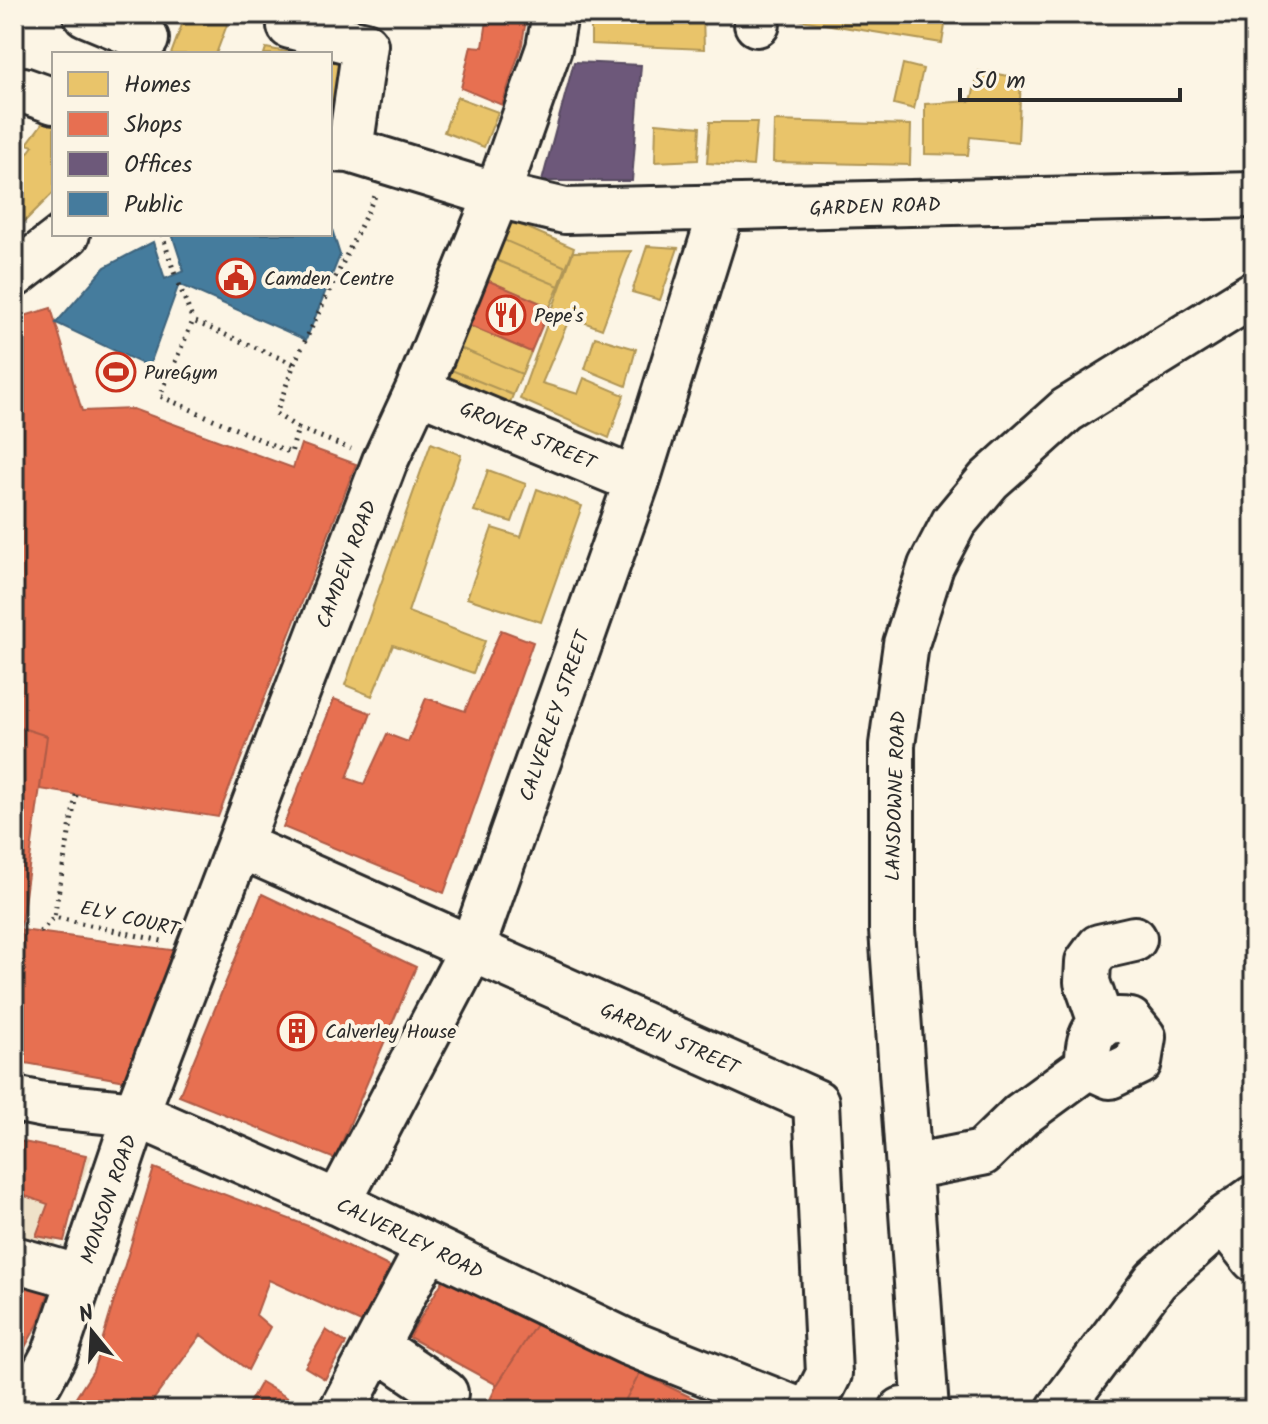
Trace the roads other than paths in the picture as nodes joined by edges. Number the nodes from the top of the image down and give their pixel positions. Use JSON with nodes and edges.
{"nodes":[{"id":1,"x":86,"y":14,"type":"edge"},
{"id":2,"x":555,"y":14,"type":"edge"},
{"id":3,"x":290,"y":26,"type":"dead end"},
{"id":4,"x":147,"y":36,"type":"edge"},
{"id":5,"x":340,"y":150,"type":"edge"},
{"id":6,"x":497,"y":195,"type":"junction"},
{"id":7,"x":1254,"y":195,"type":"edge"},
{"id":8,"x":722,"y":209,"type":"junction"},
{"id":9,"x":64,"y":236,"type":"edge"},
{"id":10,"x":14,"y":275,"type":"edge"},
{"id":11,"x":1254,"y":294,"type":"edge"},
{"id":12,"x":418,"y":390,"type":"junction"},
{"id":13,"x":637,"y":481,"type":"junction"},
{"id":14,"x":239,"y":845,"type":"junction"},
{"id":15,"x":1134,"y":939,"type":"dead end"},
{"id":16,"x":471,"y":951,"type":"junction"},
{"id":17,"x":14,"y":1099,"type":"edge"},
{"id":18,"x":136,"y":1114,"type":"junction"},
{"id":19,"x":910,"y":1167,"type":"junction"},
{"id":20,"x":338,"y":1203,"type":"junction"},
{"id":21,"x":1238,"y":1209,"type":"edge"},
{"id":22,"x":428,"y":1248,"type":"junction"},
{"id":23,"x":14,"y":1259,"type":"edge"},
{"id":24,"x":1254,"y":1259,"type":"edge"},
{"id":25,"x":81,"y":1278,"type":"junction"},
{"id":26,"x":377,"y":1347,"type":"junction"},
{"id":27,"x":14,"y":1409,"type":"edge"},
{"id":28,"x":342,"y":1410,"type":"edge"},
{"id":29,"x":434,"y":1410,"type":"edge"},
{"id":30,"x":798,"y":1410,"type":"edge"},
{"id":31,"x":811,"y":1410,"type":"edge"},
{"id":32,"x":902,"y":1410,"type":"edge"},
{"id":33,"x":916,"y":1410,"type":"edge"},
{"id":34,"x":926,"y":1410,"type":"edge"},
{"id":35,"x":1059,"y":1410,"type":"edge"}],
"edges":[{"from":1,"to":4,"type":"street"},
{"from":2,"to":6,"type":"street","name":"CAMDEN ROAD"},
{"from":3,"to":5,"type":"street"},
{"from":5,"to":6,"type":"street","name":"GARDEN ROAD"},
{"from":6,"to":8,"type":"street","name":"GARDEN ROAD"},
{"from":6,"to":12,"type":"street","name":"CAMDEN ROAD"},
{"from":7,"to":8,"type":"street","name":"GARDEN ROAD"},
{"from":8,"to":13,"type":"street","name":"CALVERLEY STREET"},
{"from":9,"to":10,"type":"street"},
{"from":11,"to":19,"type":"street","name":"LANSDOWNE ROAD"},
{"from":12,"to":13,"type":"street","name":"GROVER STREET"},
{"from":12,"to":14,"type":"street","name":"CAMDEN ROAD"},
{"from":13,"to":16,"type":"street","name":"CALVERLEY STREET"},
{"from":14,"to":16,"type":"street","name":"GARDEN STREET"},
{"from":14,"to":18,"type":"street","name":"CAMDEN ROAD"},
{"from":15,"to":19,"type":"street"},
{"from":16,"to":20,"type":"street","name":"CALVERLEY STREET"},
{"from":16,"to":31,"type":"street","name":"GARDEN STREET"},
{"from":17,"to":18,"type":"street","name":"CALVERLEY ROAD"},
{"from":18,"to":20,"type":"street","name":"CALVERLEY ROAD"},
{"from":18,"to":25,"type":"street","name":"MONSON ROAD"},
{"from":19,"to":34,"type":"street","name":"LANSDOWNE ROAD"},
{"from":20,"to":22,"type":"street","name":"CALVERLEY ROAD"},
{"from":21,"to":24,"type":"street"},
{"from":21,"to":35,"type":"street"},
{"from":22,"to":26,"type":"street"},
{"from":22,"to":30,"type":"street","name":"CALVERLEY ROAD"},
{"from":23,"to":25,"type":"street"},
{"from":25,"to":27,"type":"street","name":"MONSON ROAD"},
{"from":26,"to":28,"type":"street"},
{"from":26,"to":29,"type":"street"},
{"from":32,"to":33,"type":"street"}]}
